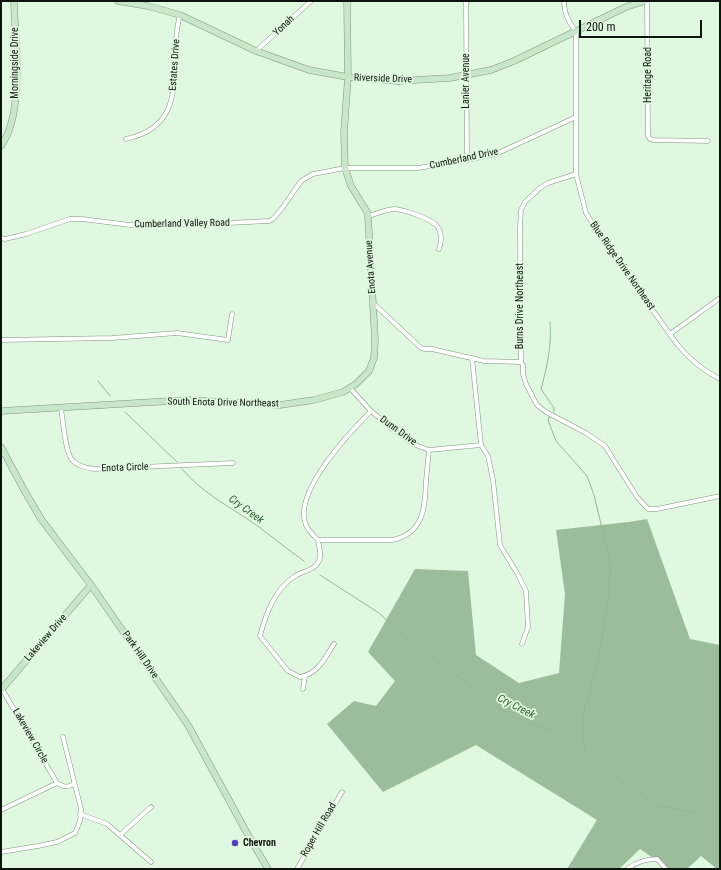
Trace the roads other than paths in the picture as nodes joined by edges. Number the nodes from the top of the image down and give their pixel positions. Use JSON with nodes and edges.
{"nodes":[{"id":1,"x":14,"y":1,"type":"edge"},
{"id":2,"x":118,"y":1,"type":"edge"},
{"id":3,"x":311,"y":1,"type":"edge"},
{"id":4,"x":347,"y":1,"type":"edge"},
{"id":5,"x":466,"y":1,"type":"edge"},
{"id":6,"x":564,"y":1,"type":"edge"},
{"id":7,"x":646,"y":1,"type":"edge"},
{"id":8,"x":180,"y":15,"type":"junction"},
{"id":9,"x":576,"y":32,"type":"junction"},
{"id":10,"x":256,"y":51,"type":"junction"},
{"id":11,"x":466,"y":74,"type":"junction"},
{"id":12,"x":348,"y":77,"type":"junction"},
{"id":13,"x":576,"y":117,"type":"junction"},
{"id":14,"x":126,"y":139,"type":"dead end"},
{"id":15,"x":708,"y":141,"type":"dead end"},
{"id":16,"x":1,"y":146,"type":"edge"},
{"id":17,"x":467,"y":160,"type":"junction"},
{"id":18,"x":345,"y":168,"type":"junction"},
{"id":19,"x":576,"y":174,"type":"junction"},
{"id":20,"x":368,"y":216,"type":"junction"},
{"id":21,"x":1,"y":238,"type":"edge"},
{"id":22,"x":439,"y":249,"type":"dead end"},
{"id":23,"x":720,"y":298,"type":"edge"},
{"id":24,"x":374,"y":304,"type":"junction"},
{"id":25,"x":232,"y":314,"type":"dead end"},
{"id":26,"x":670,"y":334,"type":"junction"},
{"id":27,"x":1,"y":340,"type":"edge"},
{"id":28,"x":472,"y":358,"type":"junction"},
{"id":29,"x":521,"y":362,"type":"junction"},
{"id":30,"x":720,"y":379,"type":"edge"},
{"id":31,"x":350,"y":388,"type":"junction"},
{"id":32,"x":61,"y":409,"type":"junction"},
{"id":33,"x":1,"y":411,"type":"edge"},
{"id":34,"x":371,"y":411,"type":"junction"},
{"id":35,"x":481,"y":445,"type":"junction"},
{"id":36,"x":1,"y":447,"type":"edge"},
{"id":37,"x":429,"y":450,"type":"junction"},
{"id":38,"x":233,"y":463,"type":"dead end"},
{"id":39,"x":720,"y":496,"type":"edge"},
{"id":40,"x":318,"y":540,"type":"junction"},
{"id":41,"x":91,"y":585,"type":"junction"},
{"id":42,"x":334,"y":644,"type":"dead end"},
{"id":43,"x":522,"y":644,"type":"dead end"},
{"id":44,"x":305,"y":676,"type":"junction"},
{"id":45,"x":1,"y":689,"type":"edge"},
{"id":46,"x":303,"y":690,"type":"dead end"},
{"id":47,"x":63,"y":737,"type":"dead end"},
{"id":48,"x":57,"y":783,"type":"junction"},
{"id":49,"x":74,"y":784,"type":"junction"},
{"id":50,"x":342,"y":792,"type":"dead end"},
{"id":51,"x":150,"y":807,"type":"dead end"},
{"id":52,"x":1,"y":810,"type":"edge"},
{"id":53,"x":80,"y":814,"type":"junction"},
{"id":54,"x":120,"y":835,"type":"junction"},
{"id":55,"x":1,"y":852,"type":"edge"},
{"id":56,"x":151,"y":862,"type":"dead end"},
{"id":57,"x":268,"y":869,"type":"edge"},
{"id":58,"x":297,"y":869,"type":"edge"},
{"id":59,"x":627,"y":869,"type":"edge"},
{"id":60,"x":666,"y":869,"type":"edge"}],
"edges":[{"from":1,"to":16,"type":"street","name":"Morningside Drive"},
{"from":2,"to":8,"type":"street","name":"Riverside Drive"},
{"from":3,"to":10,"type":"street","name":"Yonah"},
{"from":4,"to":12,"type":"street","name":"Enota Avenue"},
{"from":5,"to":11,"type":"street","name":"Lanier Avenue"},
{"from":6,"to":9,"type":"street"},
{"from":7,"to":9,"type":"street","name":"Riverside Drive"},
{"from":7,"to":15,"type":"street","name":"Heritage Road"},
{"from":8,"to":10,"type":"street","name":"Riverside Drive"},
{"from":8,"to":14,"type":"street","name":"Estates Drive"},
{"from":9,"to":11,"type":"street","name":"Riverside Drive"},
{"from":9,"to":13,"type":"street","name":"Blue Ridge Drive Northeast"},
{"from":10,"to":12,"type":"street","name":"Riverside Drive"},
{"from":11,"to":12,"type":"street","name":"Riverside Drive"},
{"from":11,"to":17,"type":"street","name":"Lanier Avenue"},
{"from":12,"to":18,"type":"street","name":"Enota Avenue"},
{"from":13,"to":17,"type":"street","name":"Cumberland Drive"},
{"from":13,"to":19,"type":"street","name":"Blue Ridge Drive Northeast"},
{"from":17,"to":18,"type":"street","name":"Cumberland Drive"},
{"from":18,"to":20,"type":"street","name":"Enota Avenue"},
{"from":18,"to":21,"type":"street","name":"Cumberland Valley Road"},
{"from":19,"to":26,"type":"street","name":"Blue Ridge Drive Northeast"},
{"from":19,"to":29,"type":"street","name":"Burns Drive Northeast"},
{"from":20,"to":22,"type":"street"},
{"from":20,"to":24,"type":"street","name":"Enota Avenue"},
{"from":23,"to":26,"type":"street"},
{"from":24,"to":28,"type":"street","name":"Enota Avenue"},
{"from":24,"to":31,"type":"street","name":"South Enota Drive Northeast"},
{"from":25,"to":27,"type":"street"},
{"from":26,"to":30,"type":"street","name":"Blue Ridge Drive Northeast"},
{"from":28,"to":29,"type":"street","name":"Enota Avenue"},
{"from":28,"to":35,"type":"street"},
{"from":29,"to":39,"type":"street","name":"Burns Drive Northeast"},
{"from":31,"to":32,"type":"street","name":"South Enota Drive Northeast"},
{"from":31,"to":34,"type":"street","name":"Dunn Drive"},
{"from":32,"to":33,"type":"street","name":"South Enota Drive Northeast"},
{"from":32,"to":38,"type":"street","name":"Enota Circle"},
{"from":34,"to":37,"type":"street","name":"Dunn Drive"},
{"from":34,"to":40,"type":"street"},
{"from":35,"to":37,"type":"street","name":"Dunn Drive"},
{"from":35,"to":43,"type":"street"},
{"from":36,"to":41,"type":"street","name":"Park Hill Drive"},
{"from":37,"to":40,"type":"street"},
{"from":40,"to":44,"type":"street"},
{"from":41,"to":45,"type":"street","name":"Lakeview Drive"},
{"from":41,"to":57,"type":"street","name":"Park Hill Drive"},
{"from":42,"to":44,"type":"street"},
{"from":44,"to":46,"type":"street"},
{"from":45,"to":48,"type":"street","name":"Lakeview Circle"},
{"from":47,"to":49,"type":"street"},
{"from":48,"to":49,"type":"street"},
{"from":48,"to":52,"type":"street"},
{"from":49,"to":53,"type":"street"},
{"from":50,"to":58,"type":"street","name":"Roper Hill Road"},
{"from":51,"to":54,"type":"street"},
{"from":53,"to":54,"type":"street"},
{"from":53,"to":55,"type":"street"},
{"from":54,"to":56,"type":"street"},
{"from":59,"to":60,"type":"street"}]}
